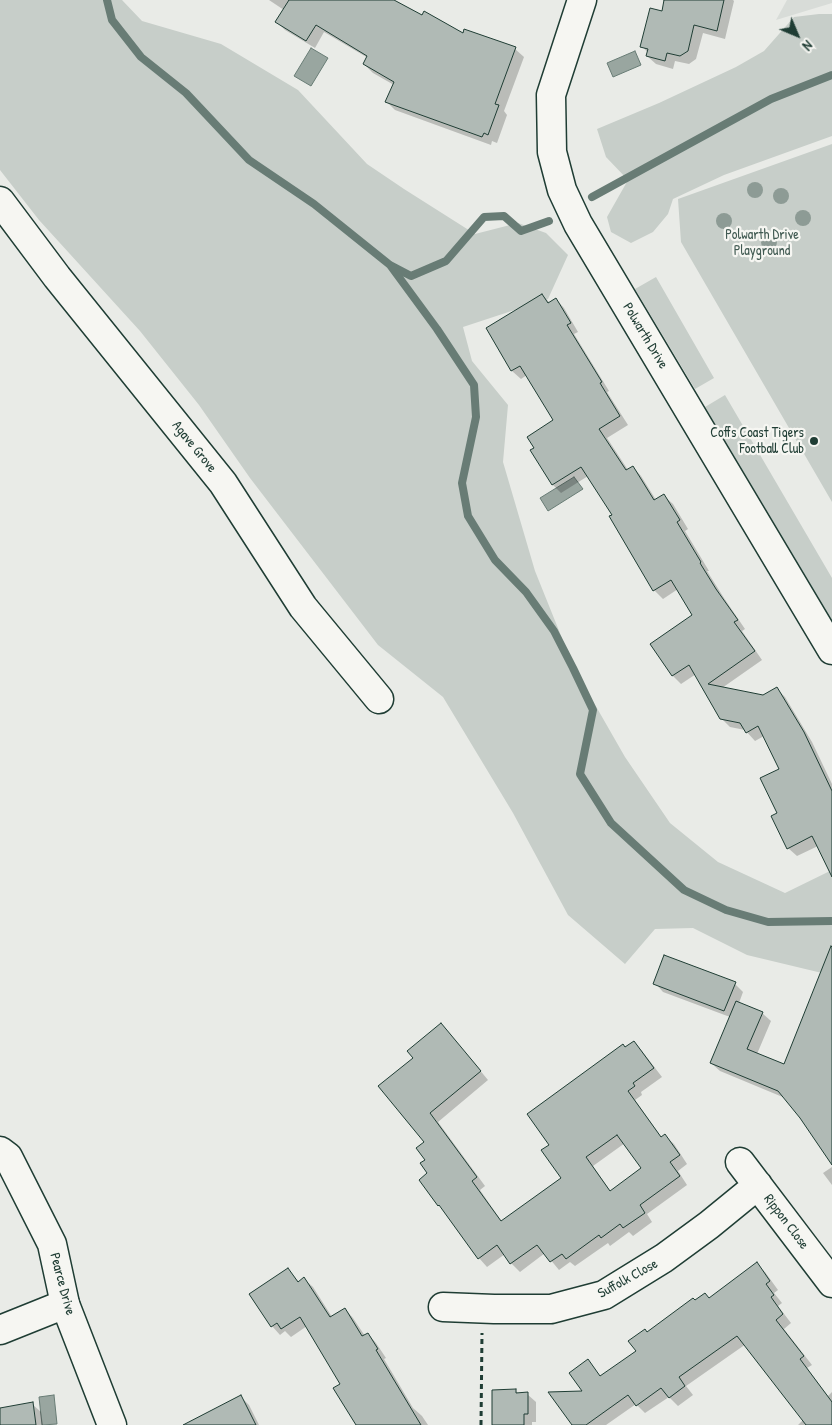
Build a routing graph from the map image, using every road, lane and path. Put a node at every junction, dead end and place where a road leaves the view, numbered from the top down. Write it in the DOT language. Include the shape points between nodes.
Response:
graph roads {
  1 [pos="577,1"];
  2 [pos="0,201"];
  3 [pos="832,650"];
  4 [pos="379,699"];
  5 [pos="0,1150"];
  6 [pos="740,1162"];
  7 [pos="758,1185"];
  8 [pos="832,1283"];
  9 [pos="65,1304"];
  10 [pos="443,1307"];
  11 [pos="482,1308"];
  12 [pos="0,1330"];
  13 [pos="112,1425"];
  14 [pos="482,1425"];
  1 -- 3 [label="street, Polwarth Drive" via="550,95 552,152 562,190 578,224"];
  2 -- 4 [label="street, Agave Grove" via="223,483 303,607"];
  5 -- 9 [label="street, Pearce Drive" via="8,1157 52,1244"];
  6 -- 7 [label="street, Rippon Close"];
  7 -- 8 [label="street, Rippon Close"];
  7 -- 11 [label="street, Suffolk Close" via="664,1258 604,1295 551,1308"];
  9 -- 12 [label="street"];
  9 -- 13 [label="street, Pearce Drive"];
  10 -- 11 [label="street, Suffolk Close"];
  11 -- 14 [label="path"];
}
